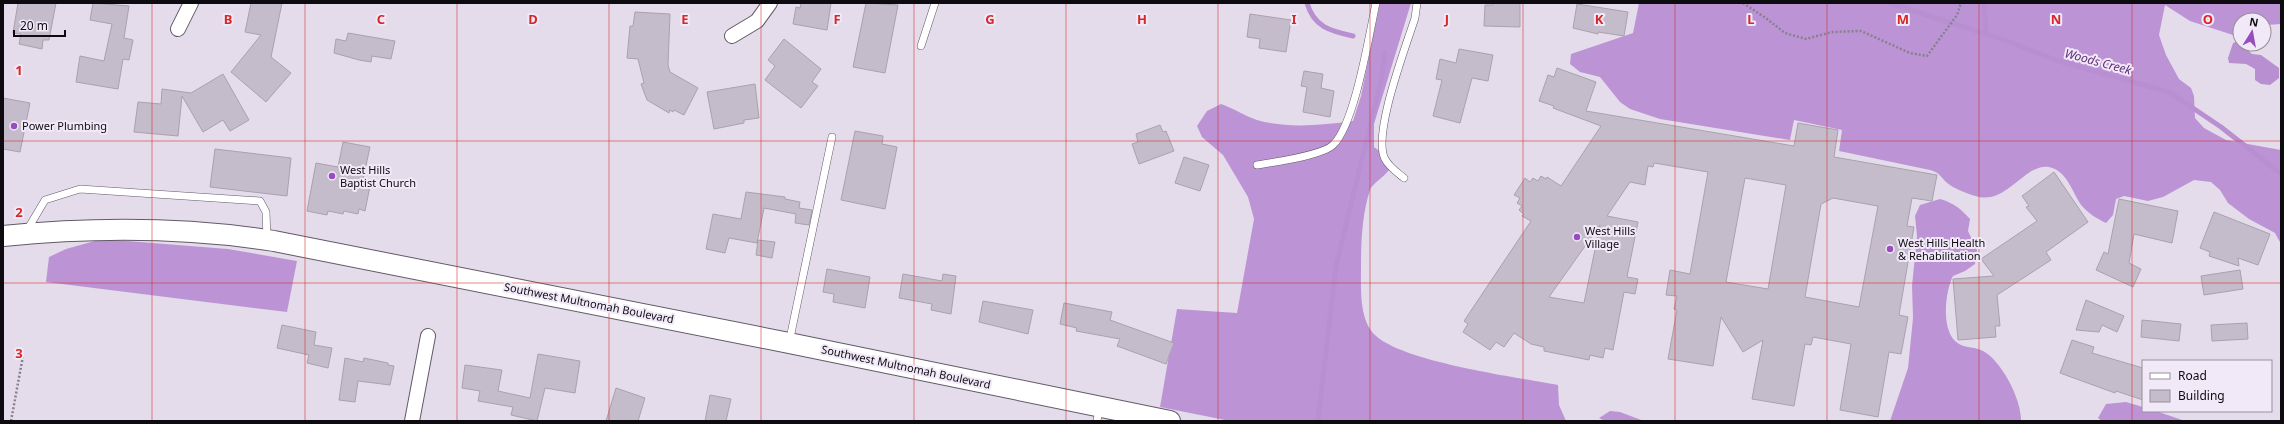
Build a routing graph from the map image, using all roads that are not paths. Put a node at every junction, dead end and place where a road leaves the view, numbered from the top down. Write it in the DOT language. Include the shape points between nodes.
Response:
graph roads {
  1 [pos="191,3"];
  2 [pos="770,3"];
  3 [pos="935,3"];
  4 [pos="1376,3"];
  5 [pos="1417,3"];
  6 [pos="178,29"];
  7 [pos="732,36"];
  8 [pos="921,46"];
  9 [pos="832,137"];
  10 [pos="1257,165"];
  11 [pos="1404,178"];
  12 [pos="24,234"];
  13 [pos="3,236"];
  14 [pos="267,240"];
  15 [pos="428,336"];
  16 [pos="789,343"];
  17 [pos="1098,414"];
  18 [pos="412,421"];
  19 [pos="1170,421"];
  1 -- 6 [label="street"];
  2 -- 7 [label="street" via="757,21"];
  3 -- 8 [label="lane"];
  4 -- 10 [label="lane" via="1351,114 1332,146 1304,156"];
  5 -- 11 [label="lane" via="1415,18 1387,106 1382,147 1384,158"];
  9 -- 16 [label="lane"];
  12 -- 13 [label="main road, Southwest Multnomah Boulevard"];
  12 -- 14 [label="main road, Southwest Multnomah Boulevard" via="165,229"];
  12 -- 14 [label="lane" via="45,200 80,190 260,201 266,212"];
  14 -- 16 [label="main road, Southwest Multnomah Boulevard"];
  15 -- 18 [label="street"];
  16 -- 17 [label="main road, Southwest Multnomah Boulevard"];
  17 -- 19 [label="main road, Southwest Multnomah Boulevard"];
}
